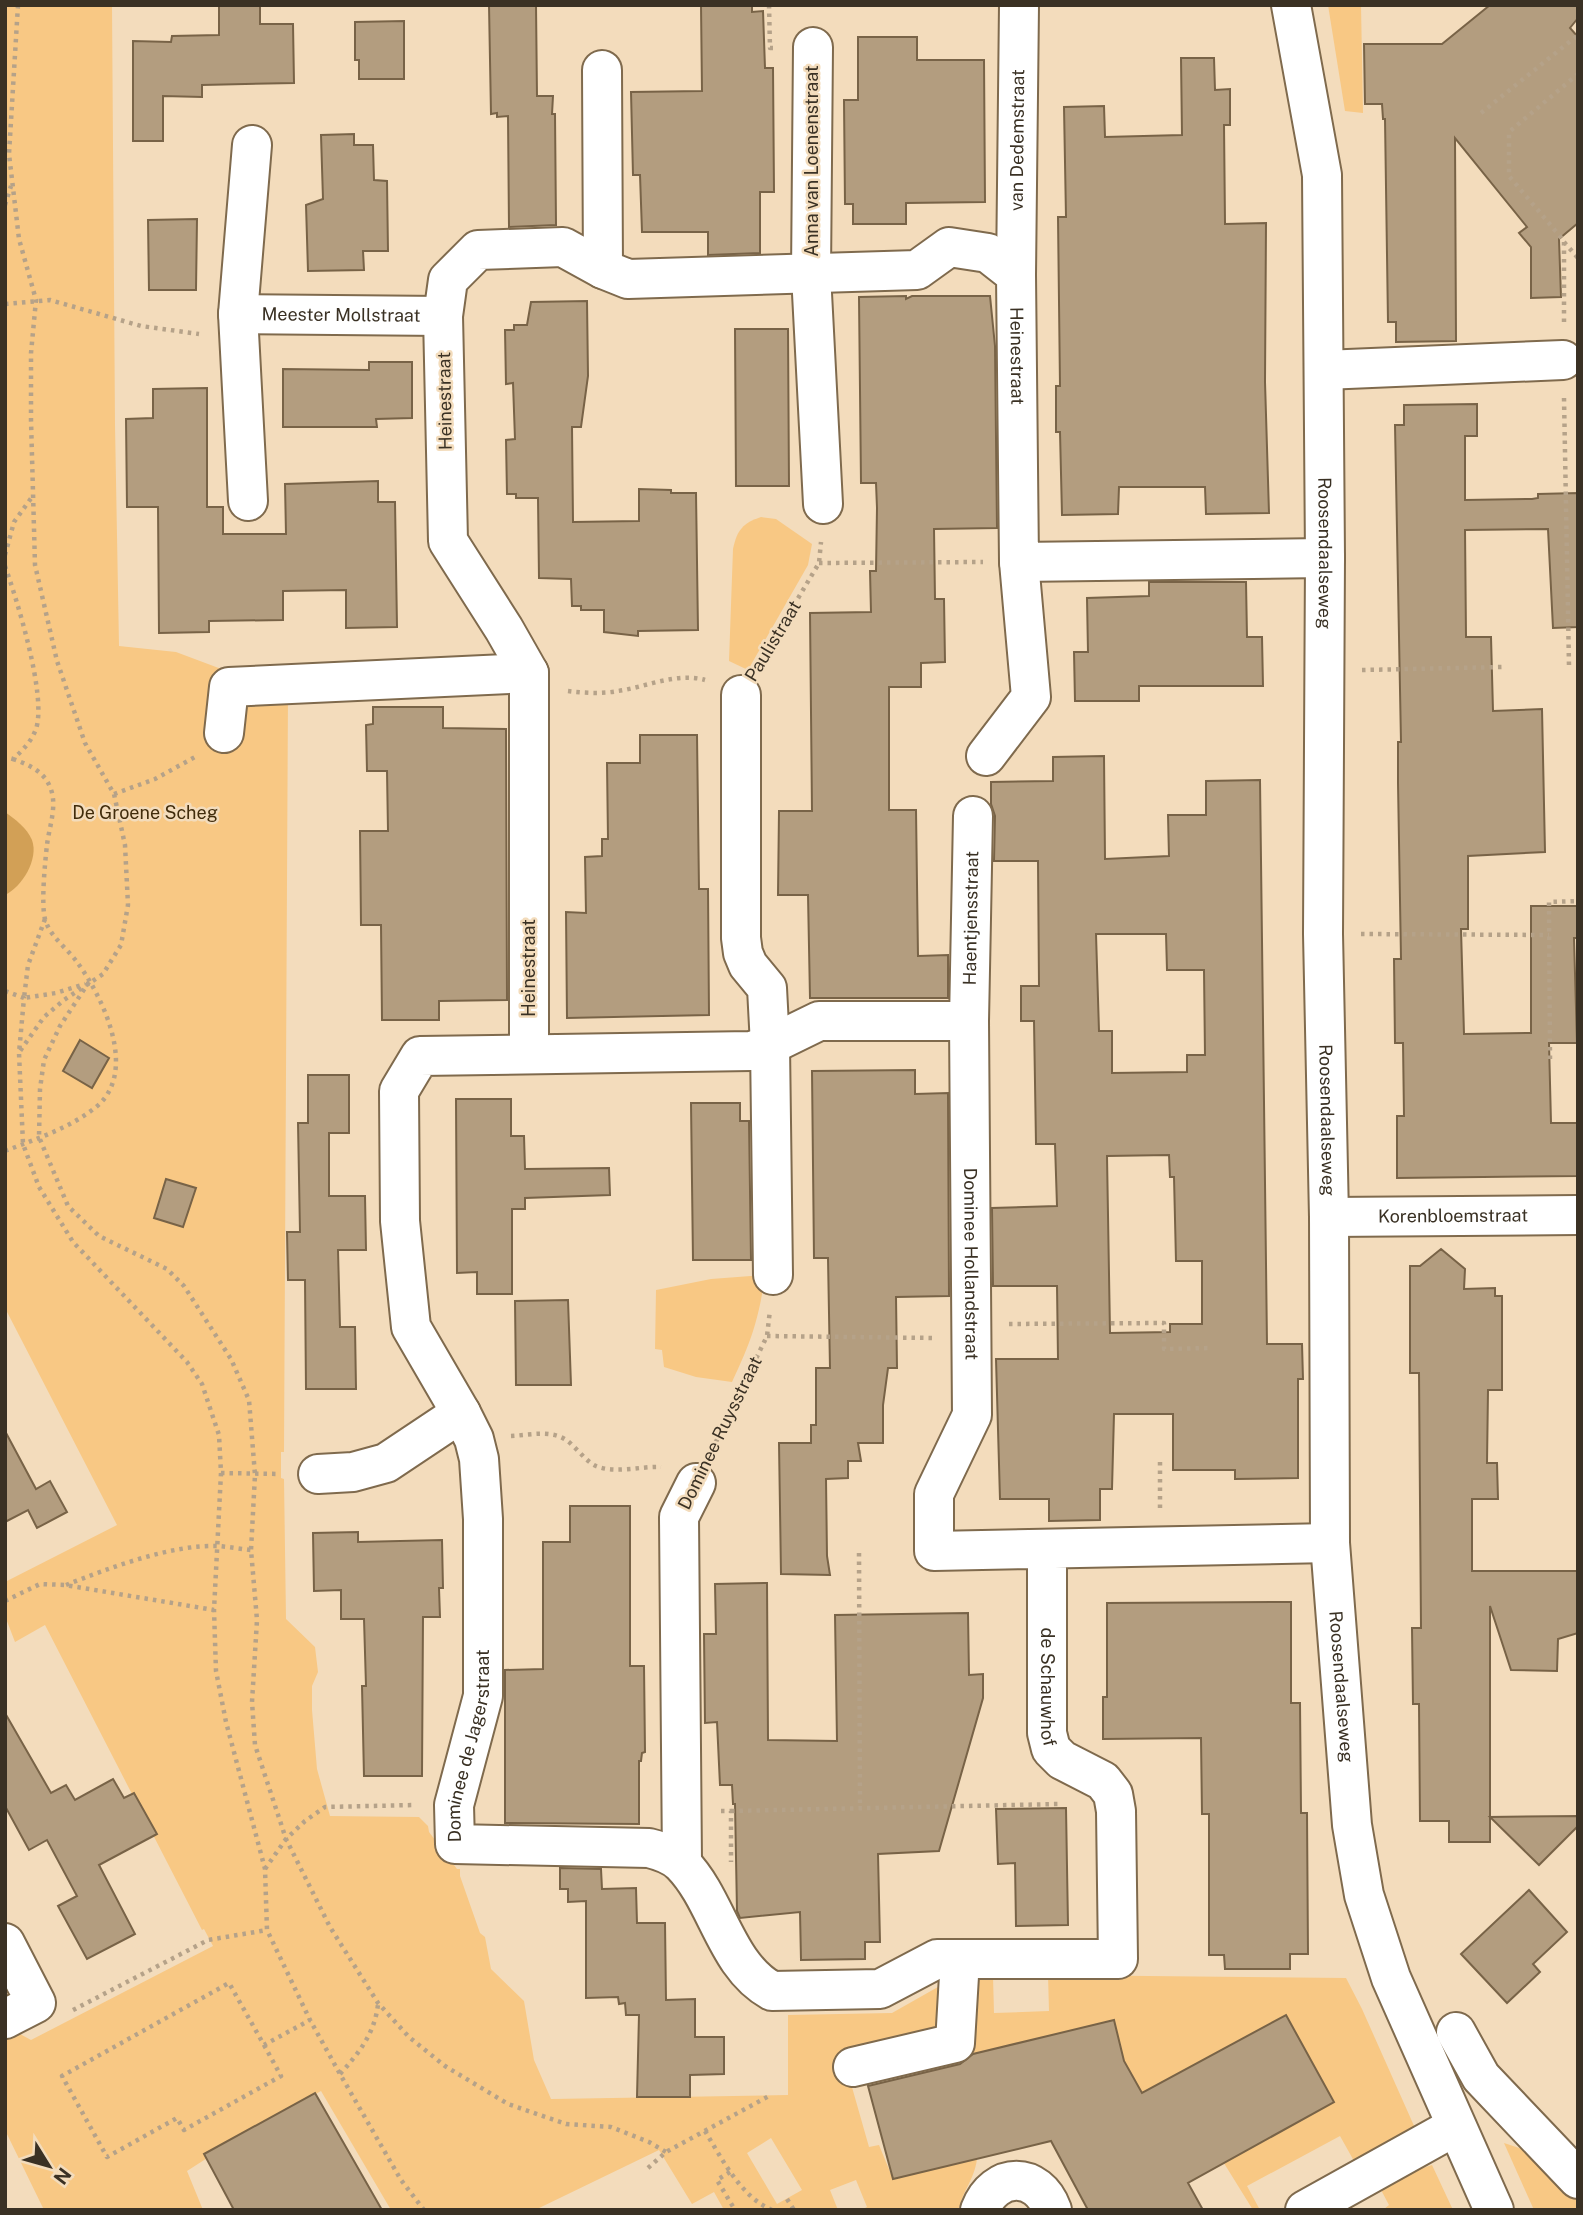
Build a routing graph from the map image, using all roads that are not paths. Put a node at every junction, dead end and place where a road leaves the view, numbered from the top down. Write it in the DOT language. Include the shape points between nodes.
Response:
graph roads {
  1 [pos="1019,5"];
  2 [pos="1291,5"];
  3 [pos="813,47"];
  4 [pos="602,70"];
  5 [pos="252,145"];
  6 [pos="603,269"];
  7 [pos="811,274"];
  8 [pos="1016,275"];
  9 [pos="238,314"];
  10 [pos="443,316"];
  11 [pos="1563,360"];
  12 [pos="1324,370"];
  13 [pos="248,501"];
  14 [pos="823,504"];
  15 [pos="1325,558"];
  16 [pos="1019,562"];
  17 [pos="529,680"];
  18 [pos="741,695"];
  19 [pos="224,733"];
  20 [pos="986,757"];
  21 [pos="973,816"];
  22 [pos="969,1021"];
  23 [pos="771,1045"];
  24 [pos="529,1054"];
  25 [pos="1578,1215"];
  26 [pos="1329,1217"];
  27 [pos="773,1275"];
  28 [pos="468,1426"];
  29 [pos="317,1474"];
  30 [pos="696,1483"];
  31 [pos="1330,1543"];
  32 [pos="1047,1549"];
  33 [pos="682,1863"];
  34 [pos="5,1943"];
  35 [pos="960,1959"];
  36 [pos="21,2011"];
  37 [pos="1456,2032"];
  38 [pos="853,2067"];
  39 [pos="1456,2126"];
  40 [pos="1578,2179"];
  41 [pos="980,2210"];
  42 [pos="1052,2210"];
  43 [pos="1305,2210"];
  44 [pos="1494,2210"];
  1 -- 8 [label="street, van Dedemstraat"];
  2 -- 12 [label="street, Roosendaalseweg" via="1322,175"];
  3 -- 7 [label="street, Anna van Loenenstraat"];
  4 -- 6 [label="street"];
  5 -- 9 [label="street, Meester Mollstraat"];
  6 -- 7 [label="street, Heinestraat" via="628,279"];
  6 -- 10 [label="street, Heinestraat" via="563,247 478,250 448,280"];
  7 -- 8 [label="street, Heinestraat" via="917,270 949,247 988,253"];
  7 -- 14 [label="street"];
  8 -- 16 [label="street, Heinestraat"];
  9 -- 10 [label="street, Meester Mollstraat"];
  9 -- 13 [label="street, Meester Mollstraat"];
  10 -- 17 [label="street, Heinestraat" via="447,541 504,629"];
  11 -- 12 [label="street"];
  12 -- 15 [label="street, Roosendaalseweg"];
  15 -- 16 [label="street"];
  15 -- 26 [label="street, Roosendaalseweg" via="1323,934"];
  16 -- 20 [label="street" via="1031,697"];
  17 -- 19 [label="street" via="229,687"];
  17 -- 24 [label="street, Heinestraat"];
  18 -- 23 [label="street, Paulistraat" via="741,938 748,965 767,988"];
  21 -- 22 [label="street, Haentjensstraat"];
  22 -- 23 [label="street" via="819,1021"];
  22 -- 32 [label="street, Dominee Hollandstraat" via="972,1415 934,1494 934,1551"];
  23 -- 24 [label="street" via="751,1051"];
  23 -- 27 [label="street"];
  24 -- 28 [label="street, Dominee de Jagerstraat" via="420,1056 399,1091 400,1221 411,1327"];
  25 -- 26 [label="street, Korenbloemstraat"];
  26 -- 31 [label="street, Roosendaalseweg"];
  28 -- 29 [label="street" via="386,1463 353,1472"];
  28 -- 33 [label="street, Dominee de Jagerstraat" via="480,1469 483,1519 483,1696 454,1805 455,1844 649,1848"];
  30 -- 33 [label="street, Dominee Ruysstraat" via="679,1517"];
  31 -- 32 [label="street, Dominee Hollandstraat"];
  31 -- 39 [label="street, Roosendaalseweg" via="1352,1825 1364,1895 1391,1978"];
  32 -- 35 [label="street, de Schauwhof" via="1047,1733 1051,1749 1062,1760 1103,1781 1113,1794 1118,1959"];
  33 -- 35 [label="street" via="745,1968 772,1991 880,1989 937,1959"];
  34 -- 36 [label="street"];
  35 -- 38 [label="street" via="955,2043"];
  37 -- 40 [label="street" via="1481,2077"];
  39 -- 43 [label="street"];
  39 -- 44 [label="street, Roosendaalseweg"];
  41 -- 42 [label="street" via="997,2186 1025,2181 1038,2187"];
}
